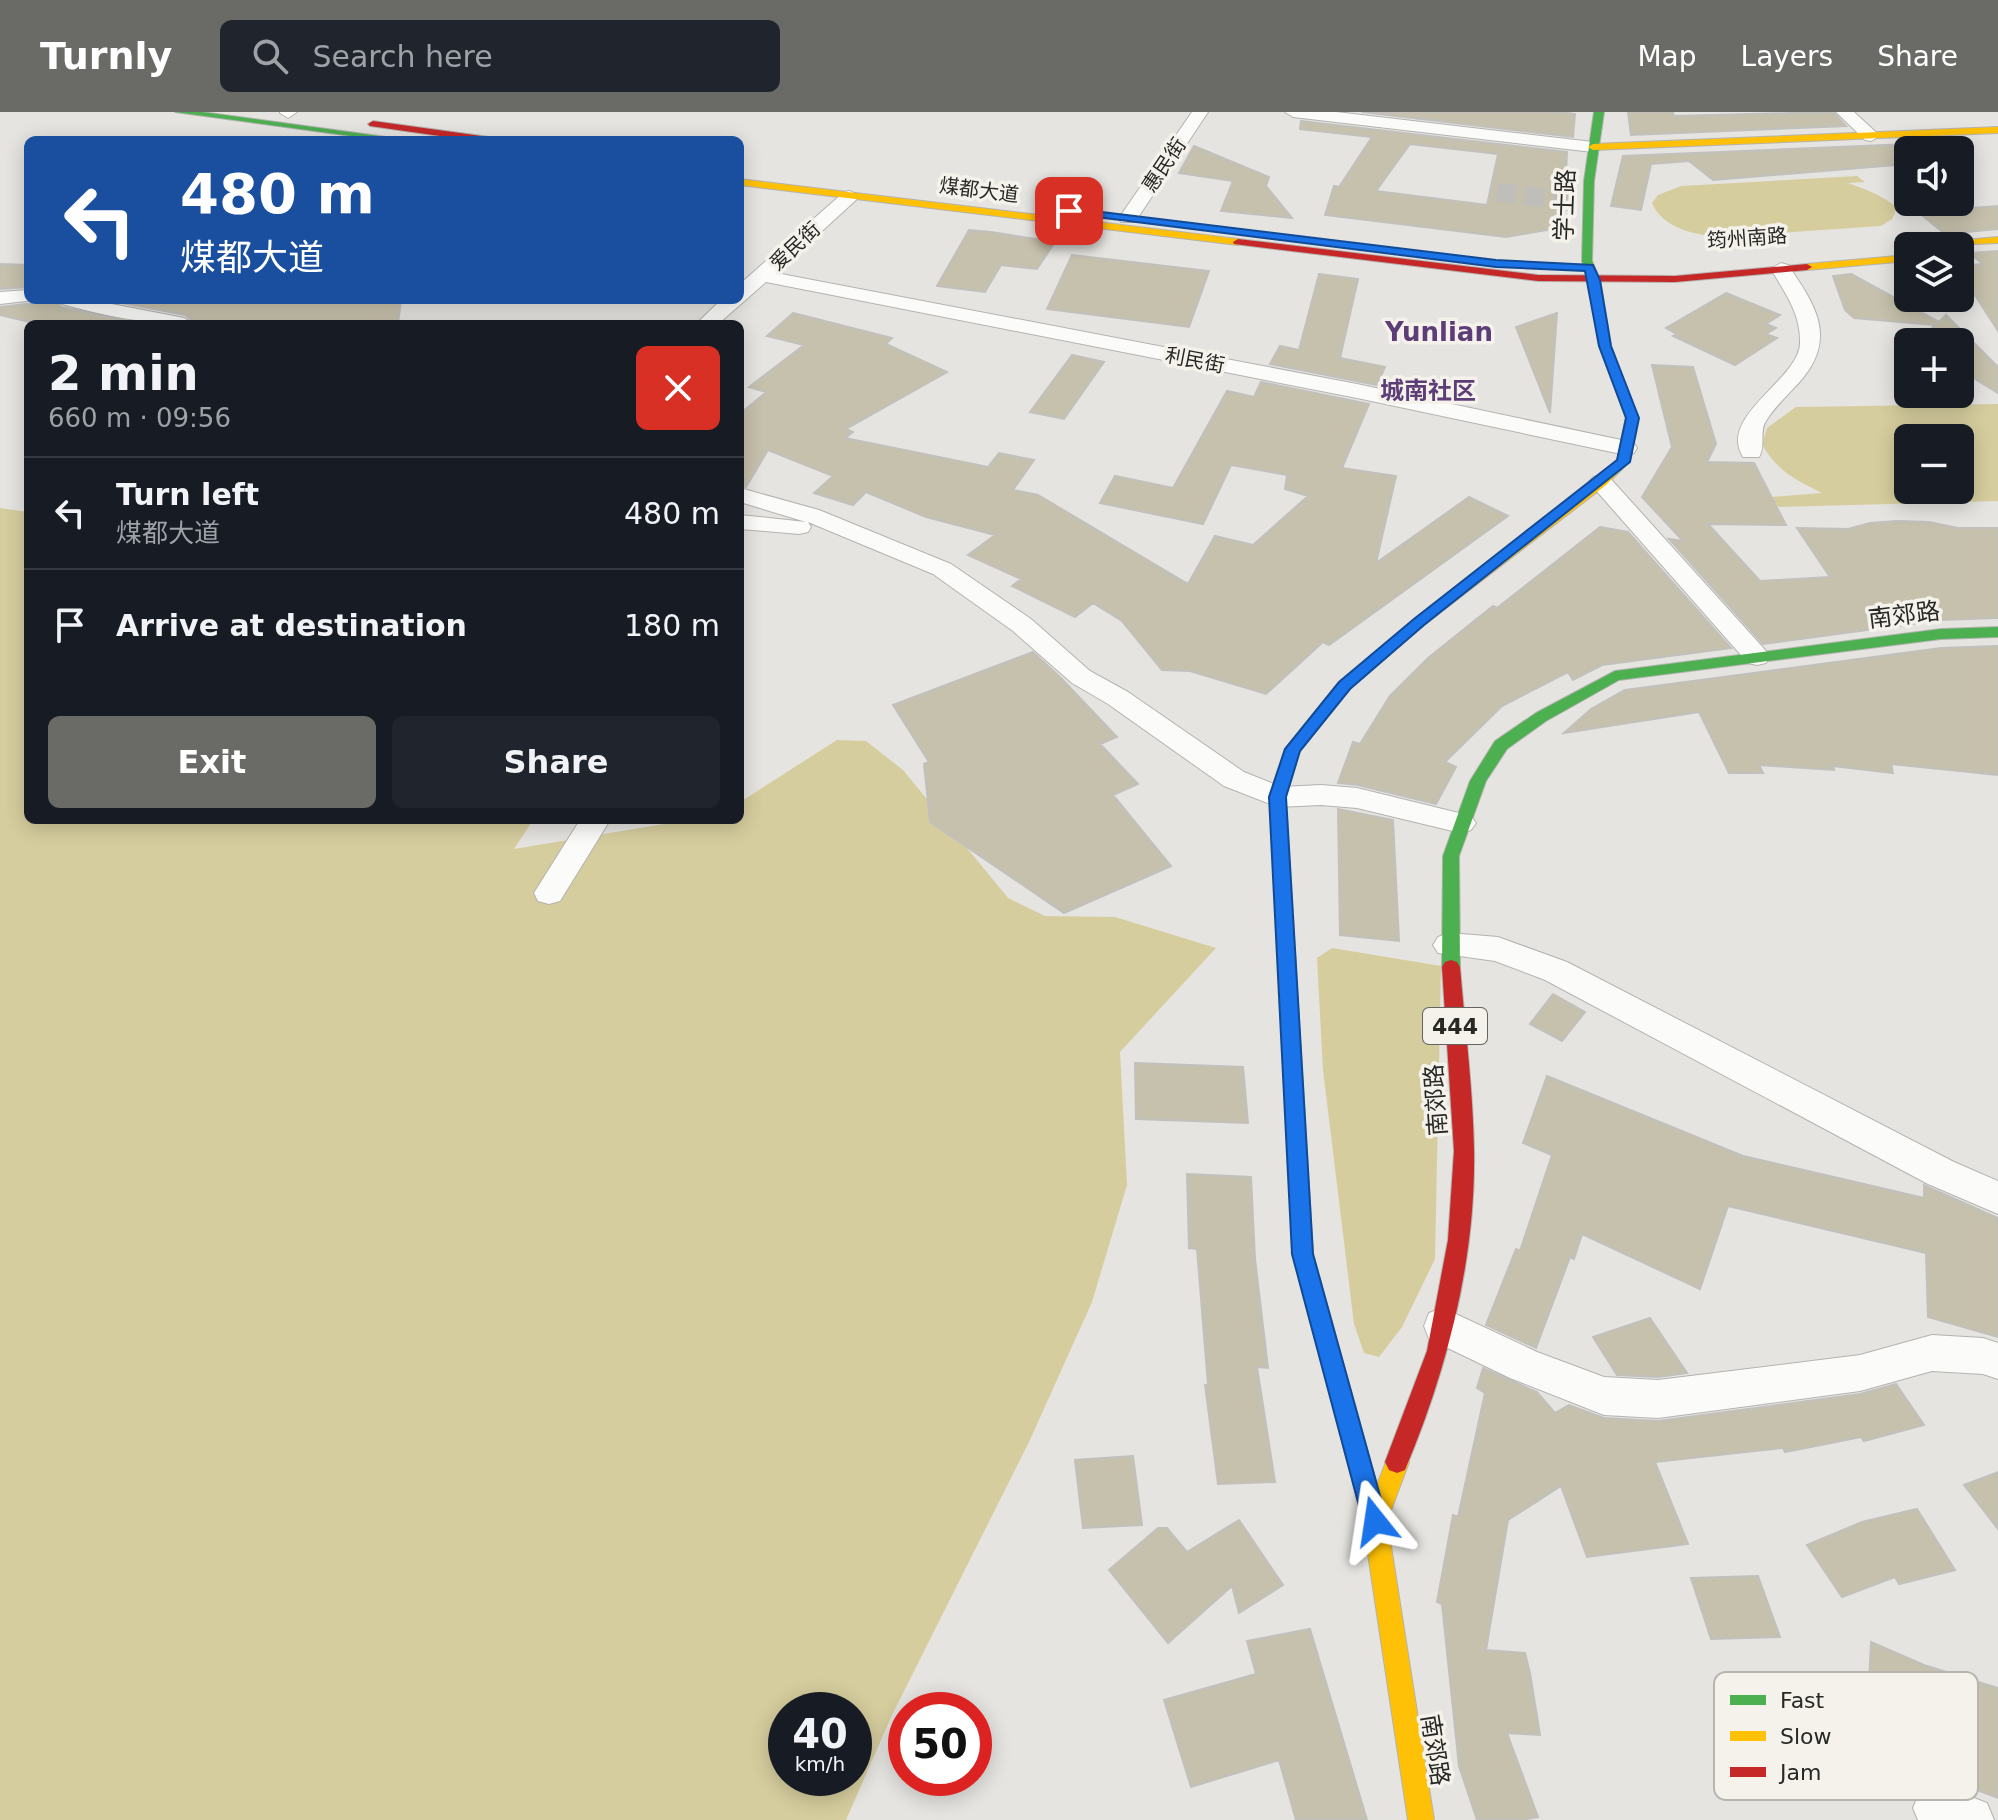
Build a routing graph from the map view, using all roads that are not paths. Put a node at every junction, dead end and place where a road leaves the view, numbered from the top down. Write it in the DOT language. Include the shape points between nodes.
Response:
graph roads {
  1 [pos="180,112"];
  2 [pos="280,112"];
  3 [pos="289,112"];
  4 [pos="1200,112"];
  5 [pos="1293,112"];
  6 [pos="1599,112"];
  7 [pos="1844,112"];
  8 [pos="480,117"];
  9 [pos="1998,130"];
  10 [pos="371,136"];
  11 [pos="434,136"];
  12 [pos="449,136"];
  13 [pos="1871,136"];
  14 [pos="1593,147"];
  15 [pos="744,173"];
  16 [pos="744,182"];
  17 [pos="855,191"];
  18 [pos="1569,201"];
  19 [pos="1589,204"];
  20 [pos="1128,218"];
  21 [pos="1998,240"];
  22 [pos="1974,242"];
  23 [pos="1894,249"];
  24 [pos="1998,250"];
  25 [pos="1974,252"];
  26 [pos="1894,259"];
  27 [pos="1781,269"];
  28 [pos="1592,274"];
  29 [pos="763,276"];
  30 [pos="744,292"];
  31 [pos="24,296"];
  32 [pos="0,298"];
  33 [pos="83,304"];
  34 [pos="728,304"];
  35 [pos="161,320"];
  36 [pos="710,320"];
  37 [pos="1626,448"];
  38 [pos="1751,452"];
  39 [pos="1601,482"];
  40 [pos="744,496"];
  41 [pos="744,522"];
  42 [pos="865,537"];
  43 [pos="1998,632"];
  44 [pos="1757,657"];
  45 [pos="1278,797"];
  46 [pos="1461,823"];
  47 [pos="592,824"];
  48 [pos="549,893"];
  49 [pos="1449,945"];
  50 [pos="1998,1198"];
  51 [pos="1443,1326"];
  52 [pos="1998,1361"];
  53 [pos="1375,1521"];
  54 [pos="1421,1820"];
  1 -- 10 [label="main road"];
  2 -- 3 [label="main road"];
  3 -- 11 [label="main road"];
  4 -- 20 [label="street, 惠民街"];
  5 -- 14 [label="street"];
  6 -- 14 [label="main road, 学士路"];
  7 -- 13 [label="street"];
  8 -- 12 [label="main road"];
  9 -- 13 [label="main road"];
  13 -- 14 [label="main road"];
  14 -- 19 [label="main road, 学士路"];
  15 -- 17 [label="main road, 煤都大道"];
  16 -- 17 [label="main road, 煤都大道"];
  17 -- 20 [label="main road, 煤都大道"];
  17 -- 28 [label="main road, 煤都大道" via="1517,276"];
  17 -- 29 [label="street, 爱民街"];
  18 -- 19 [label="street"];
  19 -- 28 [label="main road, 学士路"];
  20 -- 28 [label="main road, 煤都大道"];
  21 -- 22 [label="main road"];
  23 -- 28 [label="main road, 筠州南路"];
  24 -- 25 [label="main road"];
  26 -- 27 [label="main road, 筠州南路"];
  27 -- 28 [label="main road, 筠州南路" via="1675,279"];
  27 -- 38 [label="street" via="1807,314 1811,346 1798,370 1752,423"];
  28 -- 37 [label="main road, 学士路" via="1605,346 1632,418"];
  29 -- 30 [label="street, 爱民街"];
  29 -- 37 [label="street, 利民街"];
  31 -- 32 [label="street"];
  33 -- 35 [label="street"];
  34 -- 36 [label="street"];
  37 -- 39 [label="main road" via="1623,462"];
  39 -- 44 [label="street"];
  39 -- 45 [label="main road" via="1344,686 1293,749"];
  40 -- 42 [label="street"];
  41 -- 42 [label="street"];
  42 -- 45 [label="street" via="942,569 1022,625 1081,677 1227,775"];
  43 -- 44 [label="main road, 南郊路 / 444"];
  44 -- 46 [label="main road, 南郊路 / 444" via="1615,676 1541,717 1501,745 1478,781"];
  45 -- 46 [label="street" via="1357,798"];
  45 -- 53 [label="main road" via="1303,1254"];
  46 -- 49 [label="main road, 南郊路 / 444" via="1451,856"];
  47 -- 48 [label="street"];
  49 -- 50 [label="street" via="1498,949 1556,971"];
  49 -- 51 [label="main road, 南郊路 / 444" via="1464,1151 1458,1240"];
  51 -- 52 [label="street" via="1604,1396 1658,1399 1860,1373 1932,1353"];
  51 -- 53 [label="main road, 南郊路 / 444"];
  53 -- 54 [label="main road, 南郊路 / 444"];
}
